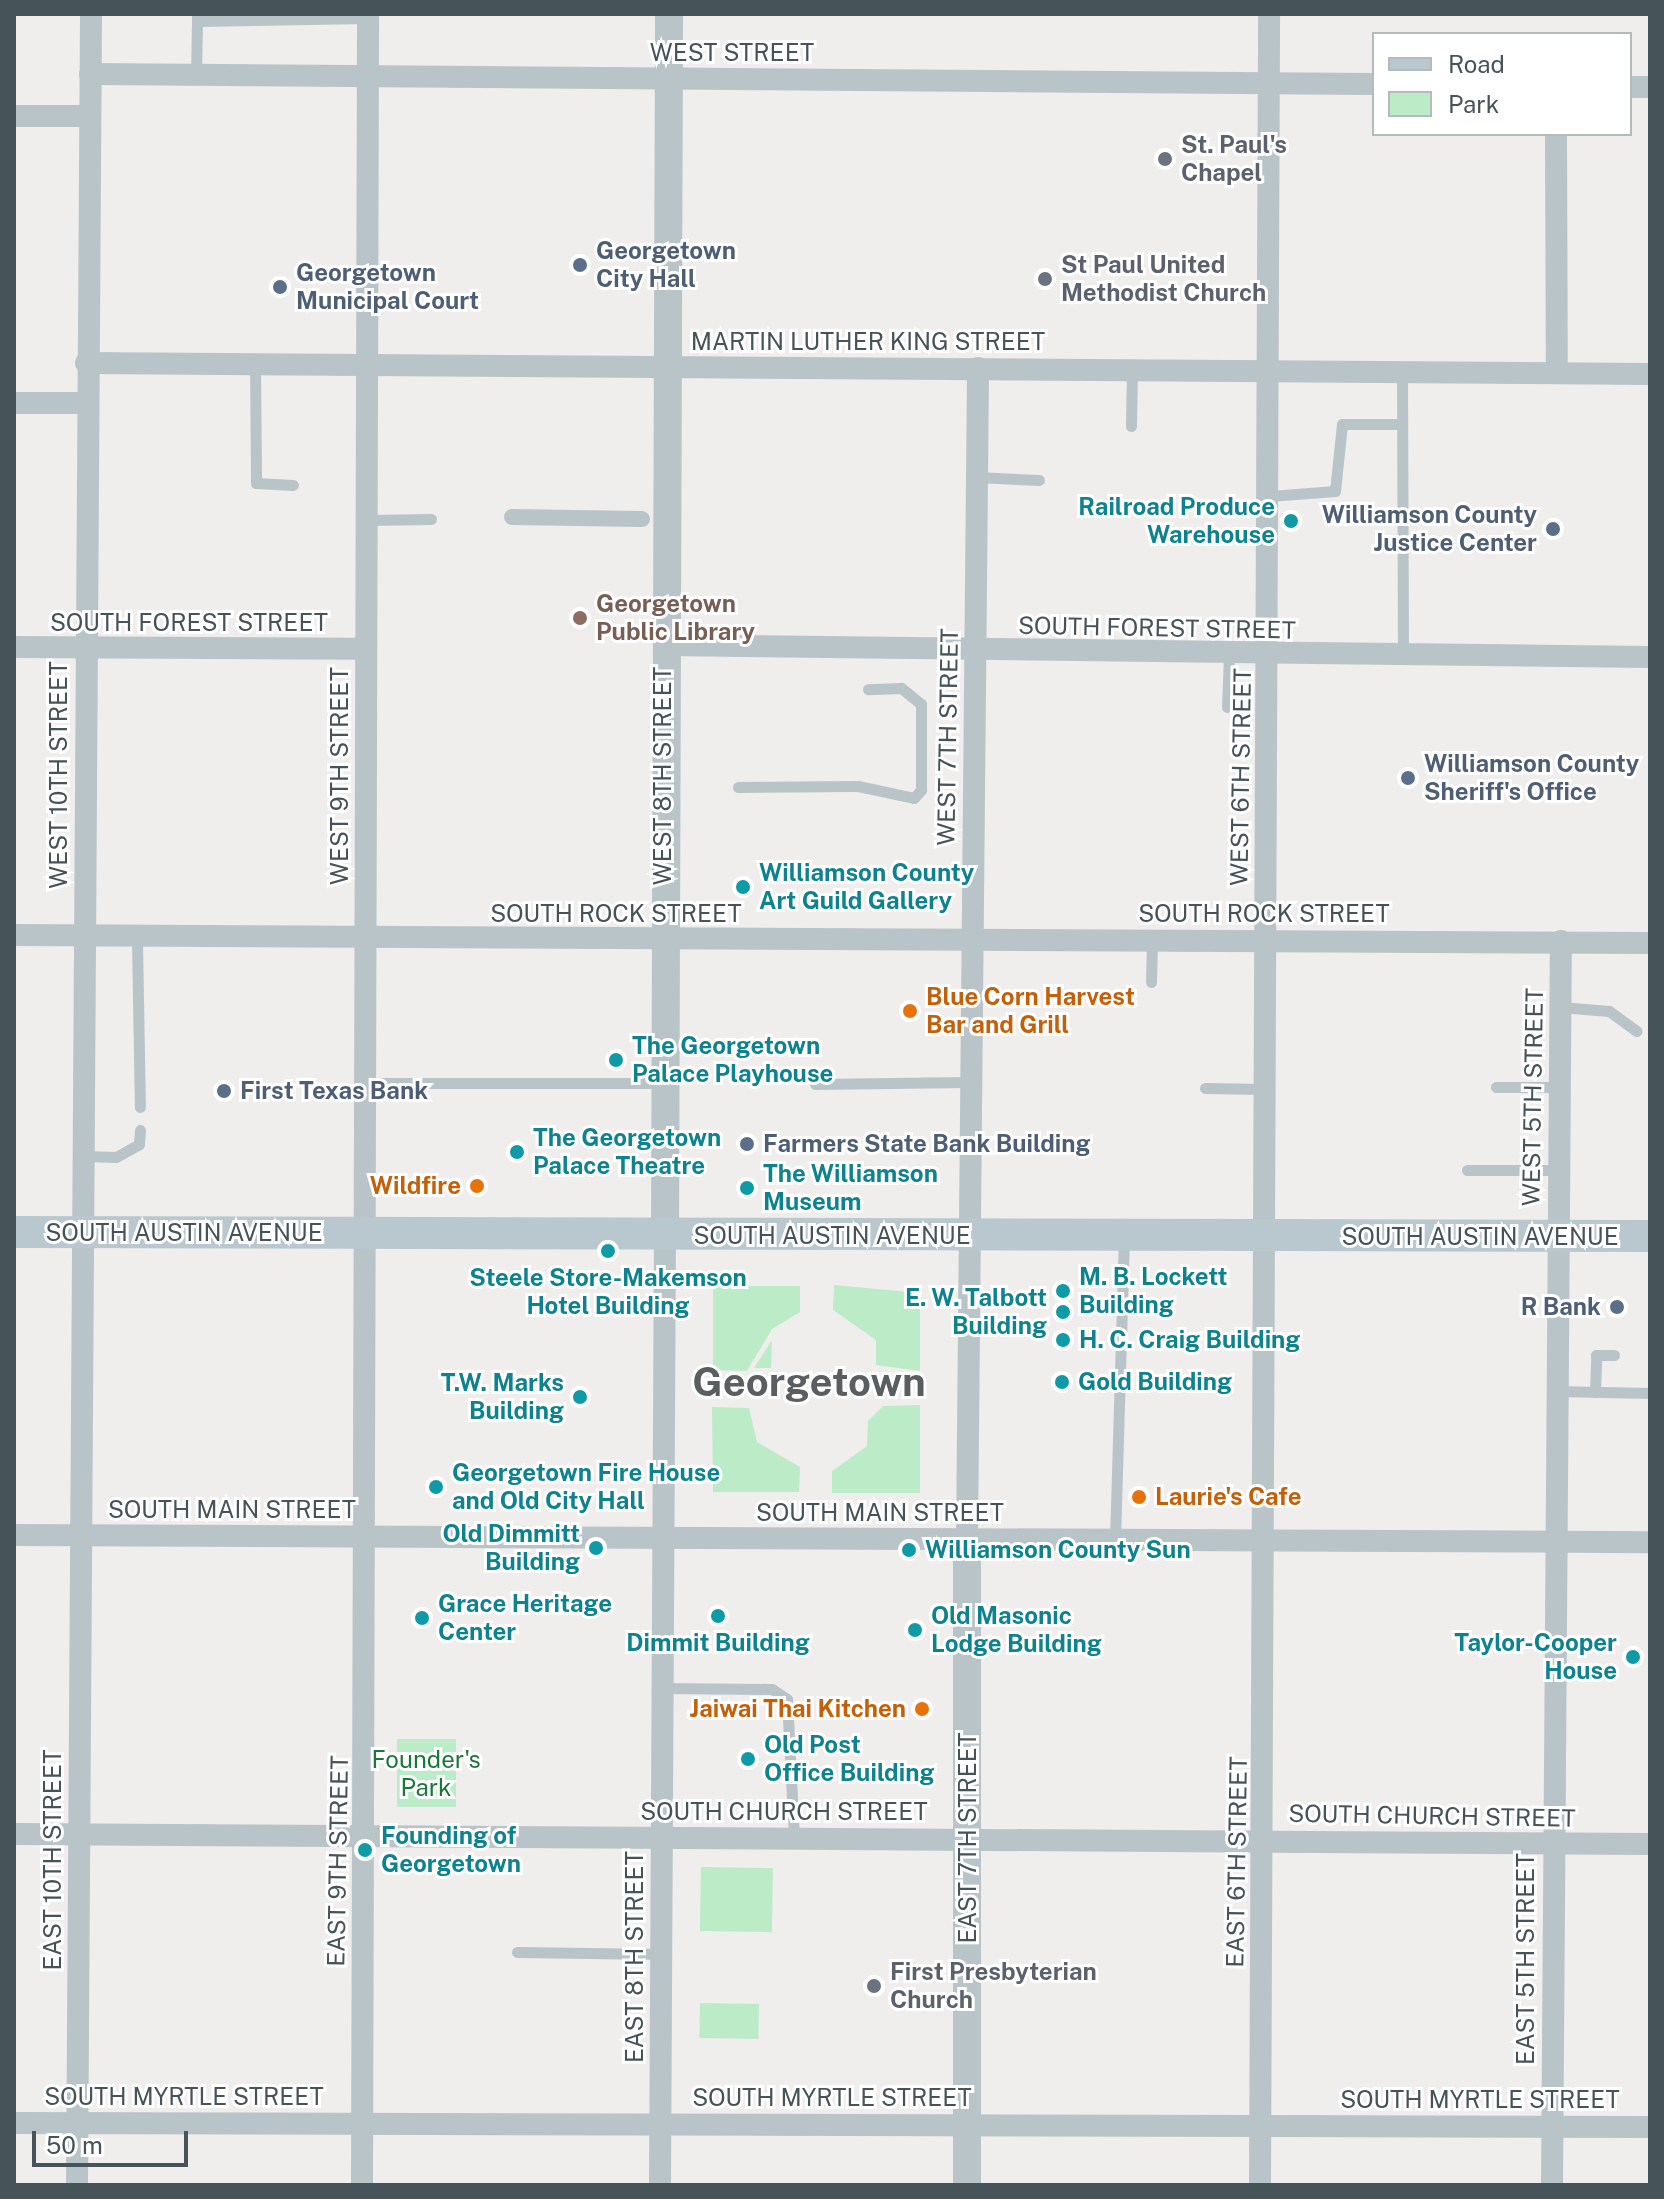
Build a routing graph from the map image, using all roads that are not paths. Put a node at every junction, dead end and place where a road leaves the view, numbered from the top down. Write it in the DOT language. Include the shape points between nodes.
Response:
graph roads {
  1 [pos="91,14"];
  2 [pos="669,14"];
  3 [pos="1269,14"];
  4 [pos="368,16"];
  5 [pos="197,17"];
  6 [pos="90,74"];
  7 [pos="196,75"];
  8 [pos="368,77"];
  9 [pos="669,79"];
  10 [pos="1268,83"];
  11 [pos="1372,84"];
  12 [pos="14,116"];
  13 [pos="89,116"];
  14 [pos="1556,136"];
  15 [pos="255,362"];
  16 [pos="366,362"];
  17 [pos="86,363"];
  18 [pos="667,366"];
  19 [pos="978,368"];
  20 [pos="1132,369"];
  21 [pos="1270,371"];
  22 [pos="1402,372"];
  23 [pos="1557,373"];
  24 [pos="1650,374"];
  25 [pos="14,403"];
  26 [pos="85,403"];
  27 [pos="1402,424"];
  28 [pos="1131,426"];
  29 [pos="977,477"];
  30 [pos="1039,480"];
  31 [pos="293,485"];
  32 [pos="1269,496"];
  33 [pos="512,517"];
  34 [pos="431,519"];
  35 [pos="642,519"];
  36 [pos="365,520"];
  37 [pos="664,645"];
  38 [pos="14,647"];
  39 [pos="85,648"];
  40 [pos="365,649"];
  41 [pos="977,651"];
  42 [pos="1229,655"];
  43 [pos="1268,656"];
  44 [pos="1403,656"];
  45 [pos="1650,657"];
  46 [pos="868,689"];
  47 [pos="1227,707"];
  48 [pos="738,787"];
  49 [pos="14,935"];
  50 [pos="85,937"];
  51 [pos="366,939"];
  52 [pos="1152,940"];
  53 [pos="1265,940"];
  54 [pos="137,941"];
  55 [pos="663,941"];
  56 [pos="968,941"];
  57 [pos="1561,941"];
  58 [pos="1650,943"];
  59 [pos="1151,982"];
  60 [pos="1560,1007"];
  61 [pos="1637,1031"];
  62 [pos="967,1082"];
  63 [pos="367,1083"];
  64 [pos="663,1083"];
  65 [pos="815,1084"];
  66 [pos="1496,1087"];
  67 [pos="1559,1087"];
  68 [pos="1205,1088"];
  69 [pos="1263,1089"];
  70 [pos="140,1107"];
  71 [pos="140,1130"];
  72 [pos="85,1156"];
  73 [pos="1467,1170"];
  74 [pos="1557,1170"];
  75 [pos="14,1232"];
  76 [pos="81,1232"];
  77 [pos="367,1234"];
  78 [pos="665,1236"];
  79 [pos="966,1236"];
  80 [pos="1557,1236"];
  81 [pos="1650,1236"];
  82 [pos="1124,1237"];
  83 [pos="1268,1238"];
  84 [pos="1614,1355"];
  85 [pos="1554,1391"];
  86 [pos="1595,1392"];
  87 [pos="1650,1393"];
  88 [pos="14,1535"];
  89 [pos="77,1536"];
  90 [pos="369,1537"];
  91 [pos="663,1538"];
  92 [pos="967,1539"];
  93 [pos="1115,1540"];
  94 [pos="1267,1540"];
  95 [pos="1552,1542"];
  96 [pos="1650,1542"];
  97 [pos="662,1688"];
  98 [pos="14,1834"];
  99 [pos="363,1835"];
  100 [pos="80,1836"];
  101 [pos="661,1838"];
  102 [pos="794,1838"];
  103 [pos="969,1839"];
  104 [pos="1263,1840"];
  105 [pos="1553,1844"];
  106 [pos="1650,1844"];
  107 [pos="517,1952"];
  108 [pos="661,1954"];
  109 [pos="14,2123"];
  110 [pos="77,2123"];
  111 [pos="967,2123"];
  112 [pos="363,2124"];
  113 [pos="660,2125"];
  114 [pos="1260,2125"];
  115 [pos="1552,2127"];
  116 [pos="1650,2127"];
  117 [pos="77,2185"];
  118 [pos="362,2185"];
  119 [pos="660,2185"];
  120 [pos="967,2185"];
  121 [pos="1260,2185"];
  122 [pos="1552,2185"];
  1 -- 6 [label="street, WEST 10TH STREET"];
  2 -- 9 [label="street, WEST 8TH STREET"];
  3 -- 10 [label="street, WEST 6TH STREET"];
  4 -- 5 [label="lane"];
  4 -- 8 [label="street, WEST 9TH STREET"];
  5 -- 7 [label="lane"];
  6 -- 7 [label="street, WEST STREET"];
  6 -- 13 [label="street, WEST 10TH STREET"];
  7 -- 8 [label="street, WEST STREET"];
  8 -- 9 [label="street, WEST STREET"];
  8 -- 16 [label="street, WEST 9TH STREET"];
  9 -- 10 [label="street, WEST STREET"];
  9 -- 18 [label="street, WEST 8TH STREET"];
  10 -- 11 [label="street, WEST STREET"];
  10 -- 21 [label="street, WEST 6TH STREET"];
  12 -- 13 [label="street"];
  13 -- 17 [label="street, WEST 10TH STREET"];
  14 -- 23 [label="street"];
  15 -- 16 [label="street, MARTIN LUTHER KING STREET"];
  15 -- 17 [label="street, MARTIN LUTHER KING STREET"];
  15 -- 31 [label="lane" via="256,483"];
  16 -- 18 [label="street, MARTIN LUTHER KING STREET"];
  16 -- 36 [label="street, WEST 9TH STREET"];
  17 -- 26 [label="street, WEST 10TH STREET"];
  18 -- 19 [label="street, MARTIN LUTHER KING STREET"];
  18 -- 37 [label="street, WEST 8TH STREET"];
  19 -- 20 [label="street, MARTIN LUTHER KING STREET"];
  19 -- 29 [label="street, WEST 7TH STREET"];
  20 -- 21 [label="street, MARTIN LUTHER KING STREET"];
  20 -- 28 [label="lane"];
  21 -- 22 [label="street, MARTIN LUTHER KING STREET"];
  21 -- 32 [label="street, WEST 6TH STREET"];
  22 -- 23 [label="street, MARTIN LUTHER KING STREET"];
  22 -- 27 [label="lane"];
  23 -- 24 [label="street, MARTIN LUTHER KING STREET"];
  25 -- 26 [label="street"];
  26 -- 39 [label="street, WEST 10TH STREET"];
  27 -- 32 [label="lane" via="1342,424 1335,491"];
  27 -- 44 [label="lane"];
  29 -- 30 [label="lane"];
  29 -- 41 [label="street, WEST 7TH STREET"];
  32 -- 43 [label="street, WEST 6TH STREET"];
  33 -- 35 [label="street"];
  34 -- 36 [label="lane"];
  36 -- 40 [label="street, WEST 9TH STREET"];
  37 -- 41 [label="street, SOUTH FOREST STREET"];
  37 -- 55 [label="street, WEST 8TH STREET"];
  38 -- 39 [label="street, SOUTH FOREST STREET"];
  39 -- 40 [label="street, SOUTH FOREST STREET"];
  39 -- 50 [label="street, WEST 10TH STREET"];
  40 -- 51 [label="street, WEST 9TH STREET"];
  41 -- 42 [label="street, SOUTH FOREST STREET"];
  41 -- 56 [label="street, WEST 7TH STREET"];
  42 -- 43 [label="street, SOUTH FOREST STREET"];
  42 -- 47 [label="lane"];
  43 -- 44 [label="street, SOUTH FOREST STREET"];
  43 -- 53 [label="street, WEST 6TH STREET"];
  44 -- 45 [label="street, SOUTH FOREST STREET"];
  46 -- 48 [label="lane" via="901,688 921,704 921,790 914,798 858,786"];
  49 -- 50 [label="street, SOUTH ROCK STREET"];
  50 -- 54 [label="street, SOUTH ROCK STREET"];
  50 -- 72 [label="street, WEST 10TH STREET"];
  51 -- 54 [label="street, SOUTH ROCK STREET"];
  51 -- 55 [label="street, SOUTH ROCK STREET"];
  51 -- 63 [label="street, WEST 9TH STREET"];
  52 -- 53 [label="street, SOUTH ROCK STREET"];
  52 -- 56 [label="street, SOUTH ROCK STREET"];
  52 -- 59 [label="lane"];
  53 -- 57 [label="street, SOUTH ROCK STREET"];
  53 -- 69 [label="street, WEST 6TH STREET"];
  54 -- 70 [label="lane"];
  55 -- 56 [label="street, SOUTH ROCK STREET"];
  55 -- 64 [label="street, WEST 8TH STREET"];
  56 -- 62 [label="street, WEST 7TH STREET"];
  57 -- 58 [label="street, SOUTH ROCK STREET"];
  57 -- 60 [label="street, WEST 5TH STREET"];
  60 -- 61 [label="lane" via="1609,1011"];
  60 -- 67 [label="street, WEST 5TH STREET"];
  62 -- 65 [label="lane"];
  62 -- 79 [label="street, WEST 7TH STREET"];
  63 -- 64 [label="lane"];
  63 -- 77 [label="street, WEST 9TH STREET"];
  64 -- 78 [label="street, WEST 8TH STREET"];
  66 -- 67 [label="lane"];
  67 -- 74 [label="street, WEST 5TH STREET"];
  68 -- 69 [label="lane"];
  69 -- 83 [label="street, WEST 6TH STREET"];
  71 -- 72 [label="lane" via="139,1144 116,1157"];
  72 -- 76 [label="street, WEST 10TH STREET"];
  73 -- 74 [label="lane"];
  74 -- 80 [label="street, WEST 5TH STREET"];
  75 -- 76 [label="main road, SOUTH AUSTIN AVENUE"];
  76 -- 77 [label="main road, SOUTH AUSTIN AVENUE"];
  76 -- 89 [label="street, WEST 10TH STREET"];
  77 -- 78 [label="main road, SOUTH AUSTIN AVENUE"];
  77 -- 90 [label="street, WEST 9TH STREET"];
  78 -- 79 [label="main road, SOUTH AUSTIN AVENUE"];
  78 -- 91 [label="street, WEST 8TH STREET"];
  79 -- 82 [label="main road, SOUTH AUSTIN AVENUE"];
  79 -- 92 [label="street, WEST 7TH STREET"];
  80 -- 81 [label="main road, SOUTH AUSTIN AVENUE"];
  80 -- 83 [label="main road, SOUTH AUSTIN AVENUE"];
  80 -- 85 [label="street, WEST 5TH STREET"];
  82 -- 83 [label="main road, SOUTH AUSTIN AVENUE"];
  82 -- 93 [label="lane"];
  83 -- 94 [label="street, WEST 6TH STREET"];
  84 -- 86 [label="lane" via="1596,1355"];
  85 -- 86 [label="lane"];
  85 -- 95 [label="street, WEST 5TH STREET"];
  86 -- 87 [label="lane"];
  88 -- 89 [label="street, SOUTH MAIN STREET"];
  89 -- 90 [label="street, SOUTH MAIN STREET"];
  89 -- 100 [label="street, EAST 10TH STREET"];
  90 -- 91 [label="street, SOUTH MAIN STREET"];
  90 -- 99 [label="street, EAST 9TH STREET"];
  91 -- 92 [label="street, SOUTH MAIN STREET"];
  91 -- 97 [label="street, EAST 8TH STREET"];
  92 -- 93 [label="street, SOUTH MAIN STREET"];
  92 -- 103 [label="street, EAST 7TH STREET"];
  93 -- 94 [label="street, SOUTH MAIN STREET"];
  94 -- 95 [label="street, SOUTH MAIN STREET"];
  94 -- 104 [label="street, EAST 6TH STREET"];
  95 -- 96 [label="street, SOUTH MAIN STREET"];
  95 -- 105 [label="street, EAST 5TH STREET"];
  97 -- 101 [label="street, EAST 8TH STREET"];
  97 -- 102 [label="lane" via="772,1689 787,1699"];
  98 -- 100 [label="street, SOUTH CHURCH STREET"];
  99 -- 100 [label="street, SOUTH CHURCH STREET"];
  99 -- 101 [label="street, SOUTH CHURCH STREET"];
  99 -- 112 [label="street, EAST 9TH STREET"];
  100 -- 110 [label="street, EAST 10TH STREET"];
  101 -- 102 [label="street, SOUTH CHURCH STREET"];
  101 -- 108 [label="street, EAST 8TH STREET"];
  102 -- 103 [label="street, SOUTH CHURCH STREET"];
  103 -- 104 [label="street, SOUTH CHURCH STREET"];
  103 -- 111 [label="street, EAST 7TH STREET"];
  104 -- 105 [label="street, SOUTH CHURCH STREET"];
  104 -- 114 [label="street, EAST 6TH STREET"];
  105 -- 106 [label="street, SOUTH CHURCH STREET"];
  105 -- 115 [label="street, EAST 5TH STREET"];
  107 -- 108 [label="lane"];
  108 -- 113 [label="street, EAST 8TH STREET"];
  109 -- 110 [label="street, SOUTH MYRTLE STREET"];
  110 -- 112 [label="street, SOUTH MYRTLE STREET"];
  110 -- 117 [label="street, EAST 10TH STREET"];
  111 -- 113 [label="street, SOUTH MYRTLE STREET"];
  111 -- 114 [label="street, SOUTH MYRTLE STREET"];
  111 -- 120 [label="street, EAST 7TH STREET"];
  112 -- 113 [label="street, SOUTH MYRTLE STREET"];
  112 -- 118 [label="street, EAST 9TH STREET"];
  113 -- 119 [label="street, EAST 8TH STREET"];
  114 -- 115 [label="street, SOUTH MYRTLE STREET"];
  114 -- 121 [label="street, EAST 6TH STREET"];
  115 -- 116 [label="street, SOUTH MYRTLE STREET"];
  115 -- 122 [label="street, EAST 5TH STREET"];
}
